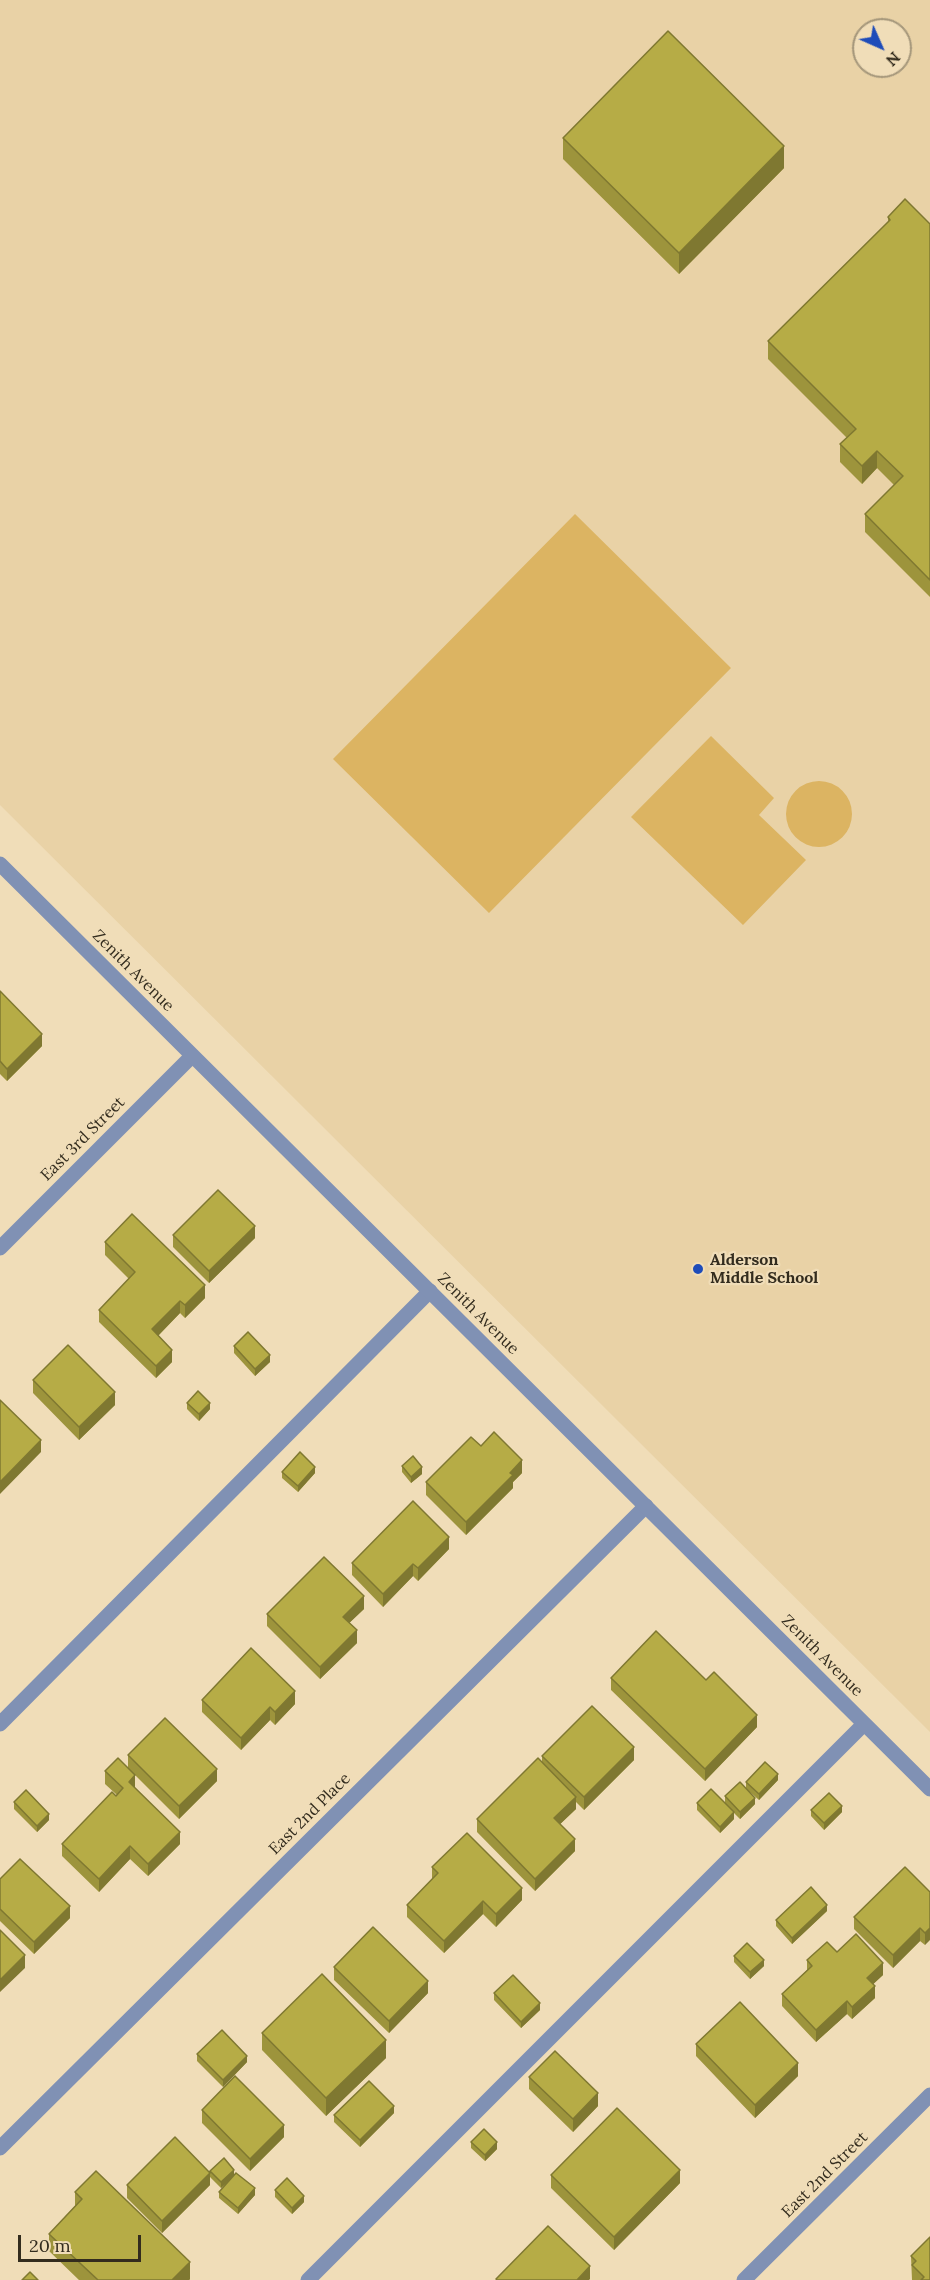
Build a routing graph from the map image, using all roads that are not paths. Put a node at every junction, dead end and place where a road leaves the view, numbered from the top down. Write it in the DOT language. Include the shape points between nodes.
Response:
graph roads {
  1 [pos="0,864"];
  2 [pos="192,1056"];
  3 [pos="0,1248"];
  4 [pos="430,1292"];
  5 [pos="646,1506"];
  6 [pos="0,1724"];
  7 [pos="864,1724"];
  8 [pos="930,1789"];
  9 [pos="930,2095"];
  10 [pos="0,2148"];
  11 [pos="308,2280"];
  12 [pos="744,2280"];
  1 -- 2 [label="street, Zenith Avenue"];
  2 -- 3 [label="street, East 3rd Street"];
  2 -- 4 [label="street, Zenith Avenue"];
  4 -- 5 [label="street, Zenith Avenue"];
  4 -- 6 [label="street"];
  5 -- 7 [label="street, Zenith Avenue"];
  5 -- 10 [label="street, East 2nd Place"];
  7 -- 8 [label="street, Zenith Avenue"];
  7 -- 11 [label="street"];
  9 -- 12 [label="street, East 2nd Street"];
}
